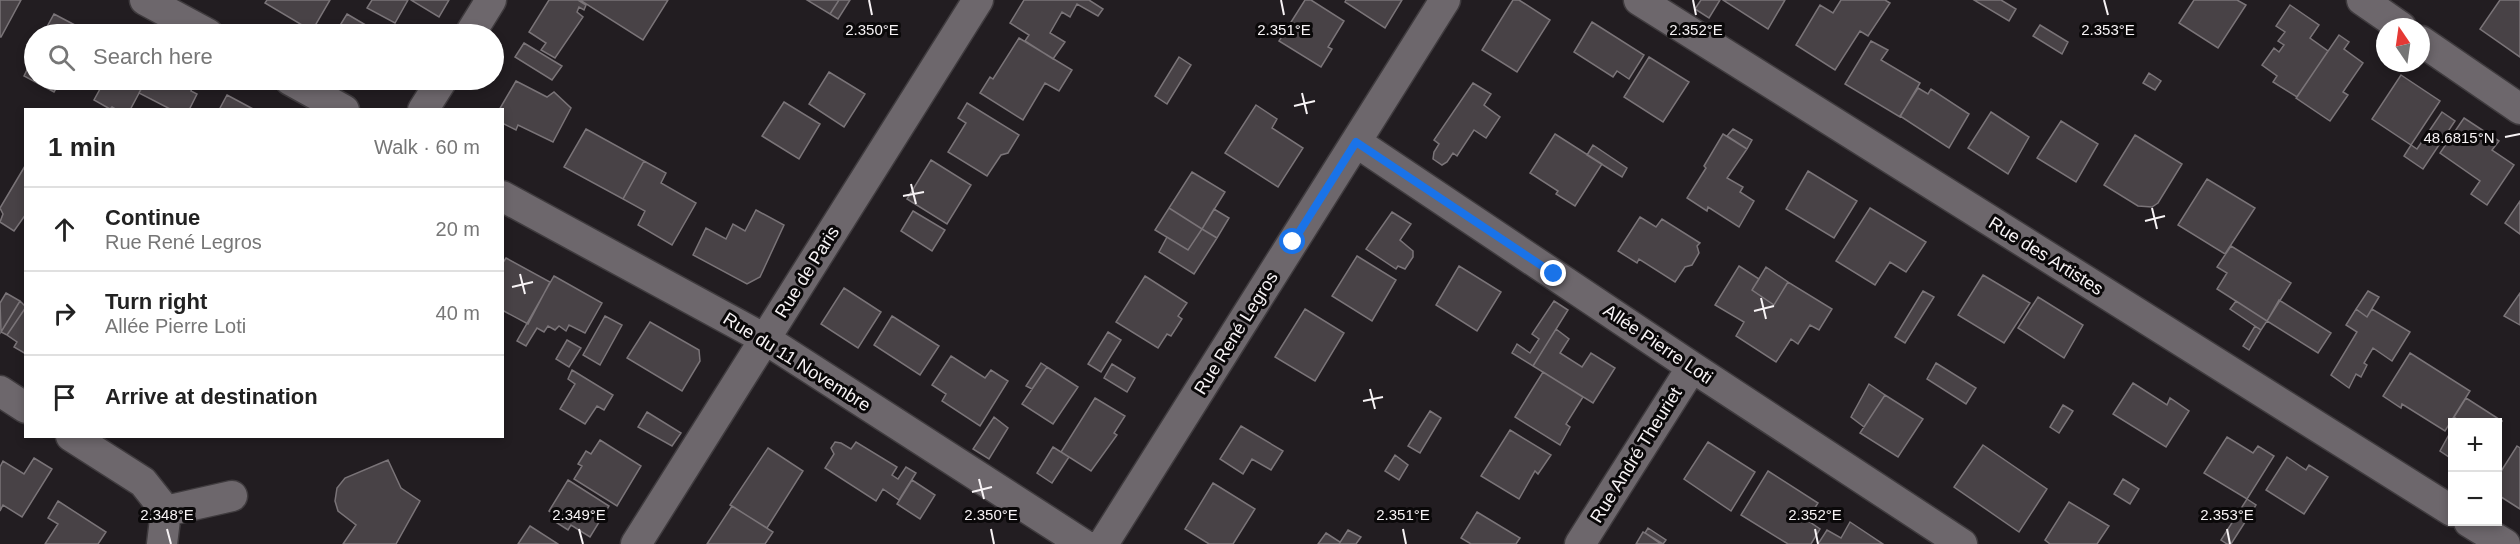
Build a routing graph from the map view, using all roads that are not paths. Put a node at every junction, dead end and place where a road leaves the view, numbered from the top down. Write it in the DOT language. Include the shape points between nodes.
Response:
graph roads {
  1 [pos="146,0"];
  2 [pos="491,0"];
  3 [pos="978,0"];
  4 [pos="1445,0"];
  5 [pos="1639,0"];
  6 [pos="2362,0"];
  7 [pos="2388,18"];
  8 [pos="190,24"];
  9 [pos="476,24"];
  10 [pos="2430,47"];
  11 [pos="308,90"];
  12 [pos="436,90"];
  13 [pos="340,108"];
  14 [pos="424,108"];
  15 [pos="2520,109"];
  16 [pos="1356,142"];
  17 [pos="504,197"];
  18 [pos="765,339"];
  19 [pos="1692,367"];
  20 [pos="0,392"];
  21 [pos="24,407"];
  22 [pos="74,438"];
  23 [pos="232,495"];
  24 [pos="2448,508"];
  25 [pos="166,511"];
  26 [pos="2476,526"];
  27 [pos="1956,542"];
  28 [pos="162,544"];
  29 [pos="636,544"];
  30 [pos="1083,544"];
  31 [pos="1103,544"];
  32 [pos="1580,544"];
  33 [pos="2505,544"];
  1 -- 8 [label="street"];
  2 -- 9 [label="street"];
  3 -- 18 [label="street, Rue de Paris"];
  4 -- 16 [label="street, Rue René Legros"];
  5 -- 24 [label="street, Rue des Artistes"];
  6 -- 7 [label="street"];
  10 -- 15 [label="street"];
  11 -- 13 [label="street"];
  12 -- 14 [label="street"];
  16 -- 19 [label="street, Allée Pierre Loti"];
  16 -- 31 [label="street, Rue René Legros"];
  17 -- 18 [label="street, Rue du 11 Novembre"];
  18 -- 29 [label="street, Rue de Paris"];
  18 -- 30 [label="street, Rue du 11 Novembre"];
  19 -- 27 [label="street, Allée Pierre Loti"];
  19 -- 32 [label="street, Rue André Theuriet"];
  20 -- 21 [label="street"];
  22 -- 25 [label="street" via="143,482"];
  23 -- 25 [label="street"];
  25 -- 28 [label="street"];
  26 -- 33 [label="street"];
}
